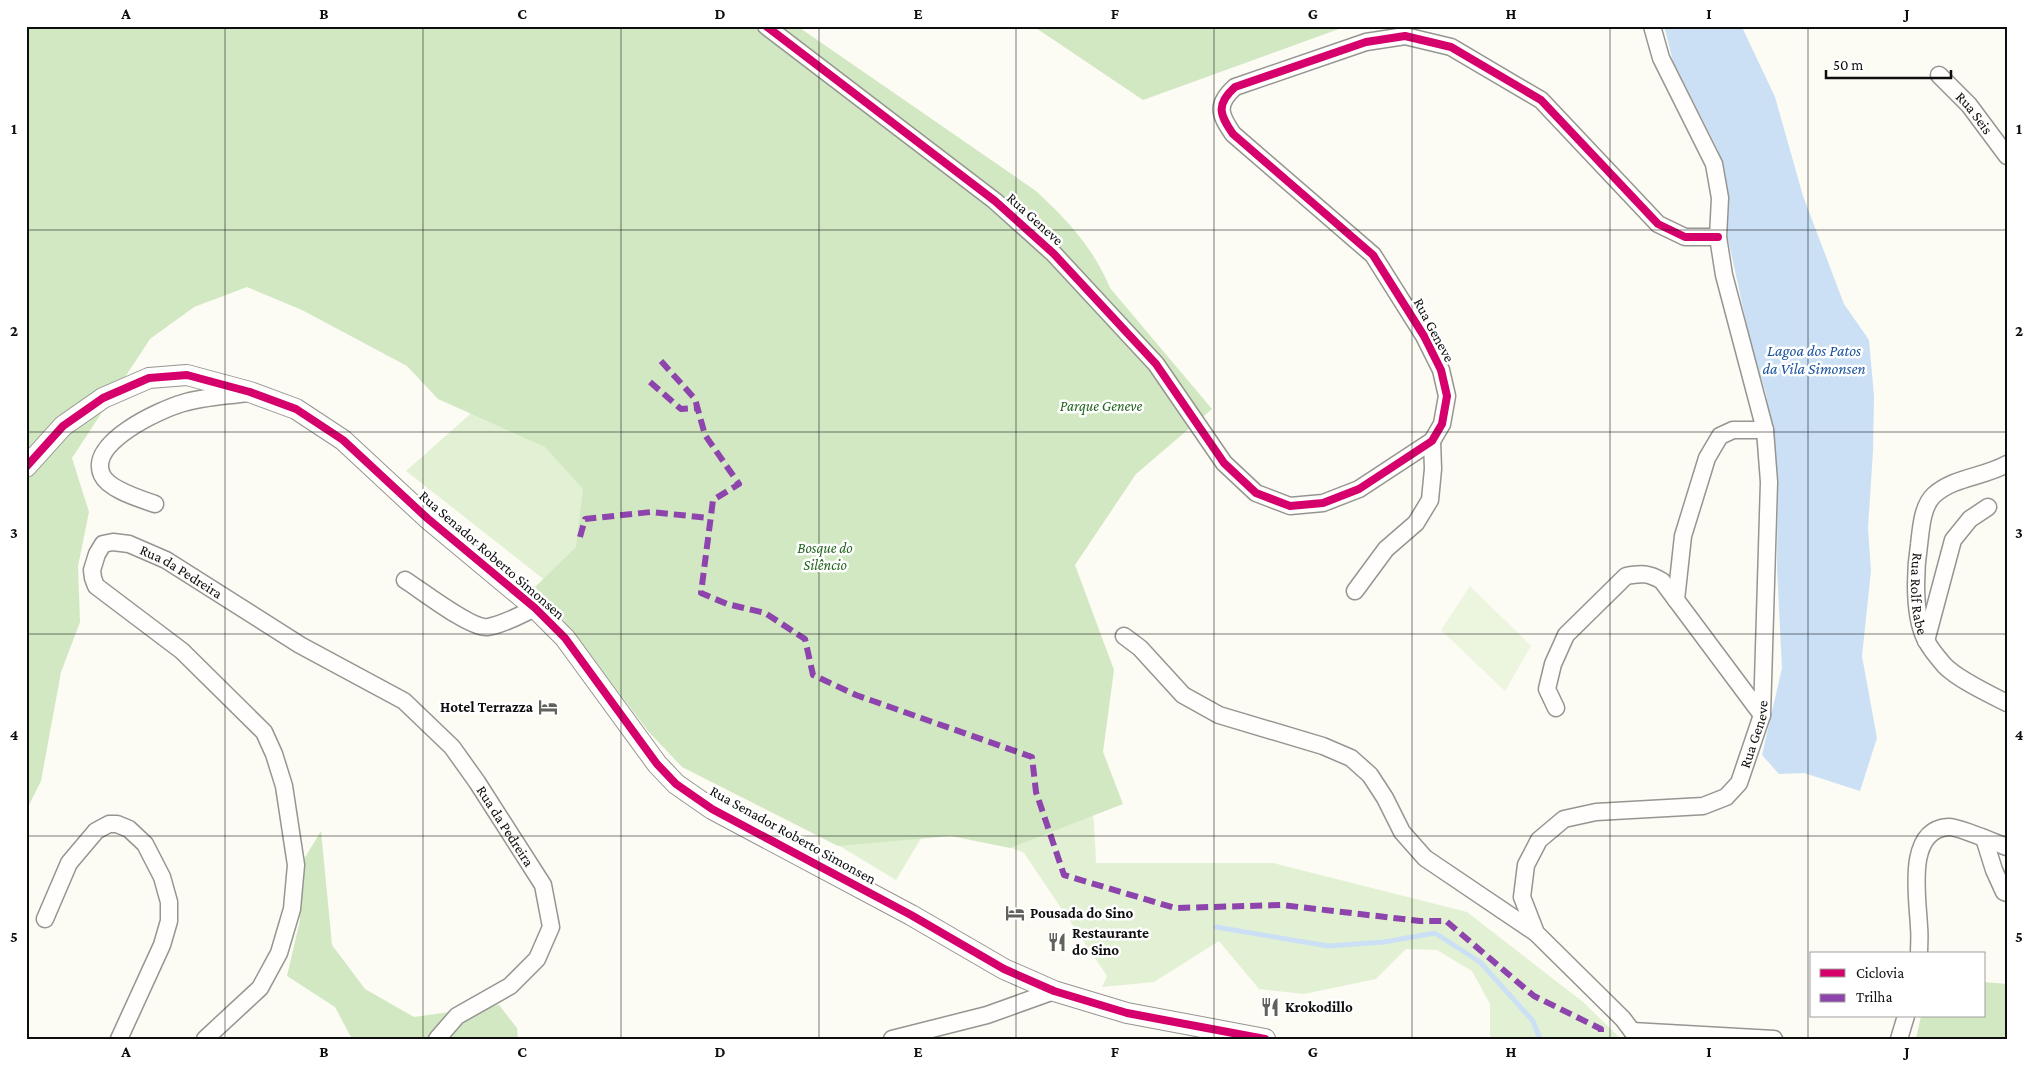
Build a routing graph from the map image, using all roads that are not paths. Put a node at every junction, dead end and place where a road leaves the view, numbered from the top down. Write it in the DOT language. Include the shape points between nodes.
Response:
graph roads {
  1 [pos="766,26"];
  2 [pos="1652,26"];
  3 [pos="1939,75"];
  4 [pos="2007,156"];
  5 [pos="1718,238"];
  6 [pos="250,392"];
  7 [pos="1765,430"];
  8 [pos="1432,441"];
  9 [pos="2007,464"];
  10 [pos="26,467"];
  11 [pos="155,504"];
  12 [pos="1988,508"];
  13 [pos="405,580"];
  14 [pos="1355,591"];
  15 [pos="1676,600"];
  16 [pos="534,608"];
  17 [pos="1124,636"];
  18 [pos="1926,641"];
  19 [pos="2007,703"];
  20 [pos="1556,708"];
  21 [pos="1762,715"];
  22 [pos="1984,838"];
  23 [pos="2007,847"];
  24 [pos="2007,893"];
  25 [pos="45,920"];
  26 [pos="1536,933"];
  27 [pos="1919,952"];
  28 [pos="1054,991"];
  29 [pos="1905,1018"];
  30 [pos="1632,1035"];
  31 [pos="119,1039"];
  32 [pos="205,1039"];
  33 [pos="437,1039"];
  34 [pos="892,1039"];
  35 [pos="1265,1039"];
  36 [pos="1774,1039"];
  37 [pos="1899,1039"];
  1 -- 8 [label="street, Rua Geneve" via="995,201 1054,254 1156,364 1224,463 1256,493 1290,506 1323,503 1359,489"];
  2 -- 5 [label="street, Rua Geneve" via="1661,58 1714,164 1720,198"];
  3 -- 4 [label="street, Rua Seis" via="1968,105"];
  5 -- 7 [label="street, Rua Geneve" via="1724,275"];
  5 -- 8 [label="street, Rua Geneve" via="1684,237 1658,224 1541,100 1451,47 1405,36 1366,42 1235,88 1225,96 1220,109 1234,134 1373,255 1424,336 1441,370 1447,396 1442,424"];
  6 -- 10 [label="street, Rua Senador Roberto Simonsen" via="187,375 149,378 103,398 63,426"];
  6 -- 11 [label="street" via="182,403 146,419 105,449 99,462 102,477 121,492"];
  6 -- 16 [label="street, Rua Senador Roberto Simonsen" via="296,409 343,440 427,518"];
  7 -- 15 [label="street" via="1733,430 1720,436 1707,458 1683,536"];
  7 -- 21 [label="street, Rua Geneve" via="1769,482"];
  8 -- 14 [label="street" via="1430,500 1416,523 1386,549"];
  9 -- 18 [label="street, Rua Rolf Rabe" via="1952,484 1933,496 1923,514 1916,562 1917,611"];
  12 -- 18 [label="street" via="1970,519 1953,540"];
  13 -- 16 [label="street" via="466,620 486,628"];
  15 -- 20 [label="street" via="1662,581 1652,575 1626,576 1566,635 1552,664 1547,689"];
  15 -- 21 [label="street"];
  16 -- 28 [label="street, Rua Senador Roberto Simonsen" via="565,638 657,764 676,784 712,809 911,915 1004,969"];
  17 -- 26 [label="street" via="1140,648 1183,694 1218,715 1323,746 1351,758 1370,774 1402,832 1425,858"];
  18 -- 19 [label="street, Rua Rolf Rabe" via="1946,667"];
  21 -- 26 [label="street, Rua Geneve" via="1739,783 1726,798 1703,806 1596,812 1564,819 1539,840 1526,866 1522,897"];
  22 -- 23 [label="street"];
  22 -- 24 [label="street" via="1994,870"];
  22 -- 27 [label="street" via="1949,827 1930,834 1921,849 1916,875"];
  25 -- 31 [label="street" via="69,863 96,831 109,824 117,824 129,829 145,844 162,877 169,902 169,922 162,945"];
  26 -- 30 [label="street, Rua Geneve" via="1623,1019"];
  28 -- 34 [label="street" via="987,1015"];
  28 -- 35 [label="street, Rua Senador Roberto Simonsen" via="1127,1013"];
  29 -- 37 [label="street"];
  30 -- 36 [label="street"];
  32 -- 33 [label="street, Rua da Pedreira" via="260,988 279,953 292,909 296,865 284,786 264,732 182,651 96,586 92,570 96,554 103,544 113,542 129,544 166,560 300,645 404,701 452,746 477,782 544,885 551,927 537,959 510,986 457,1016"];
}
